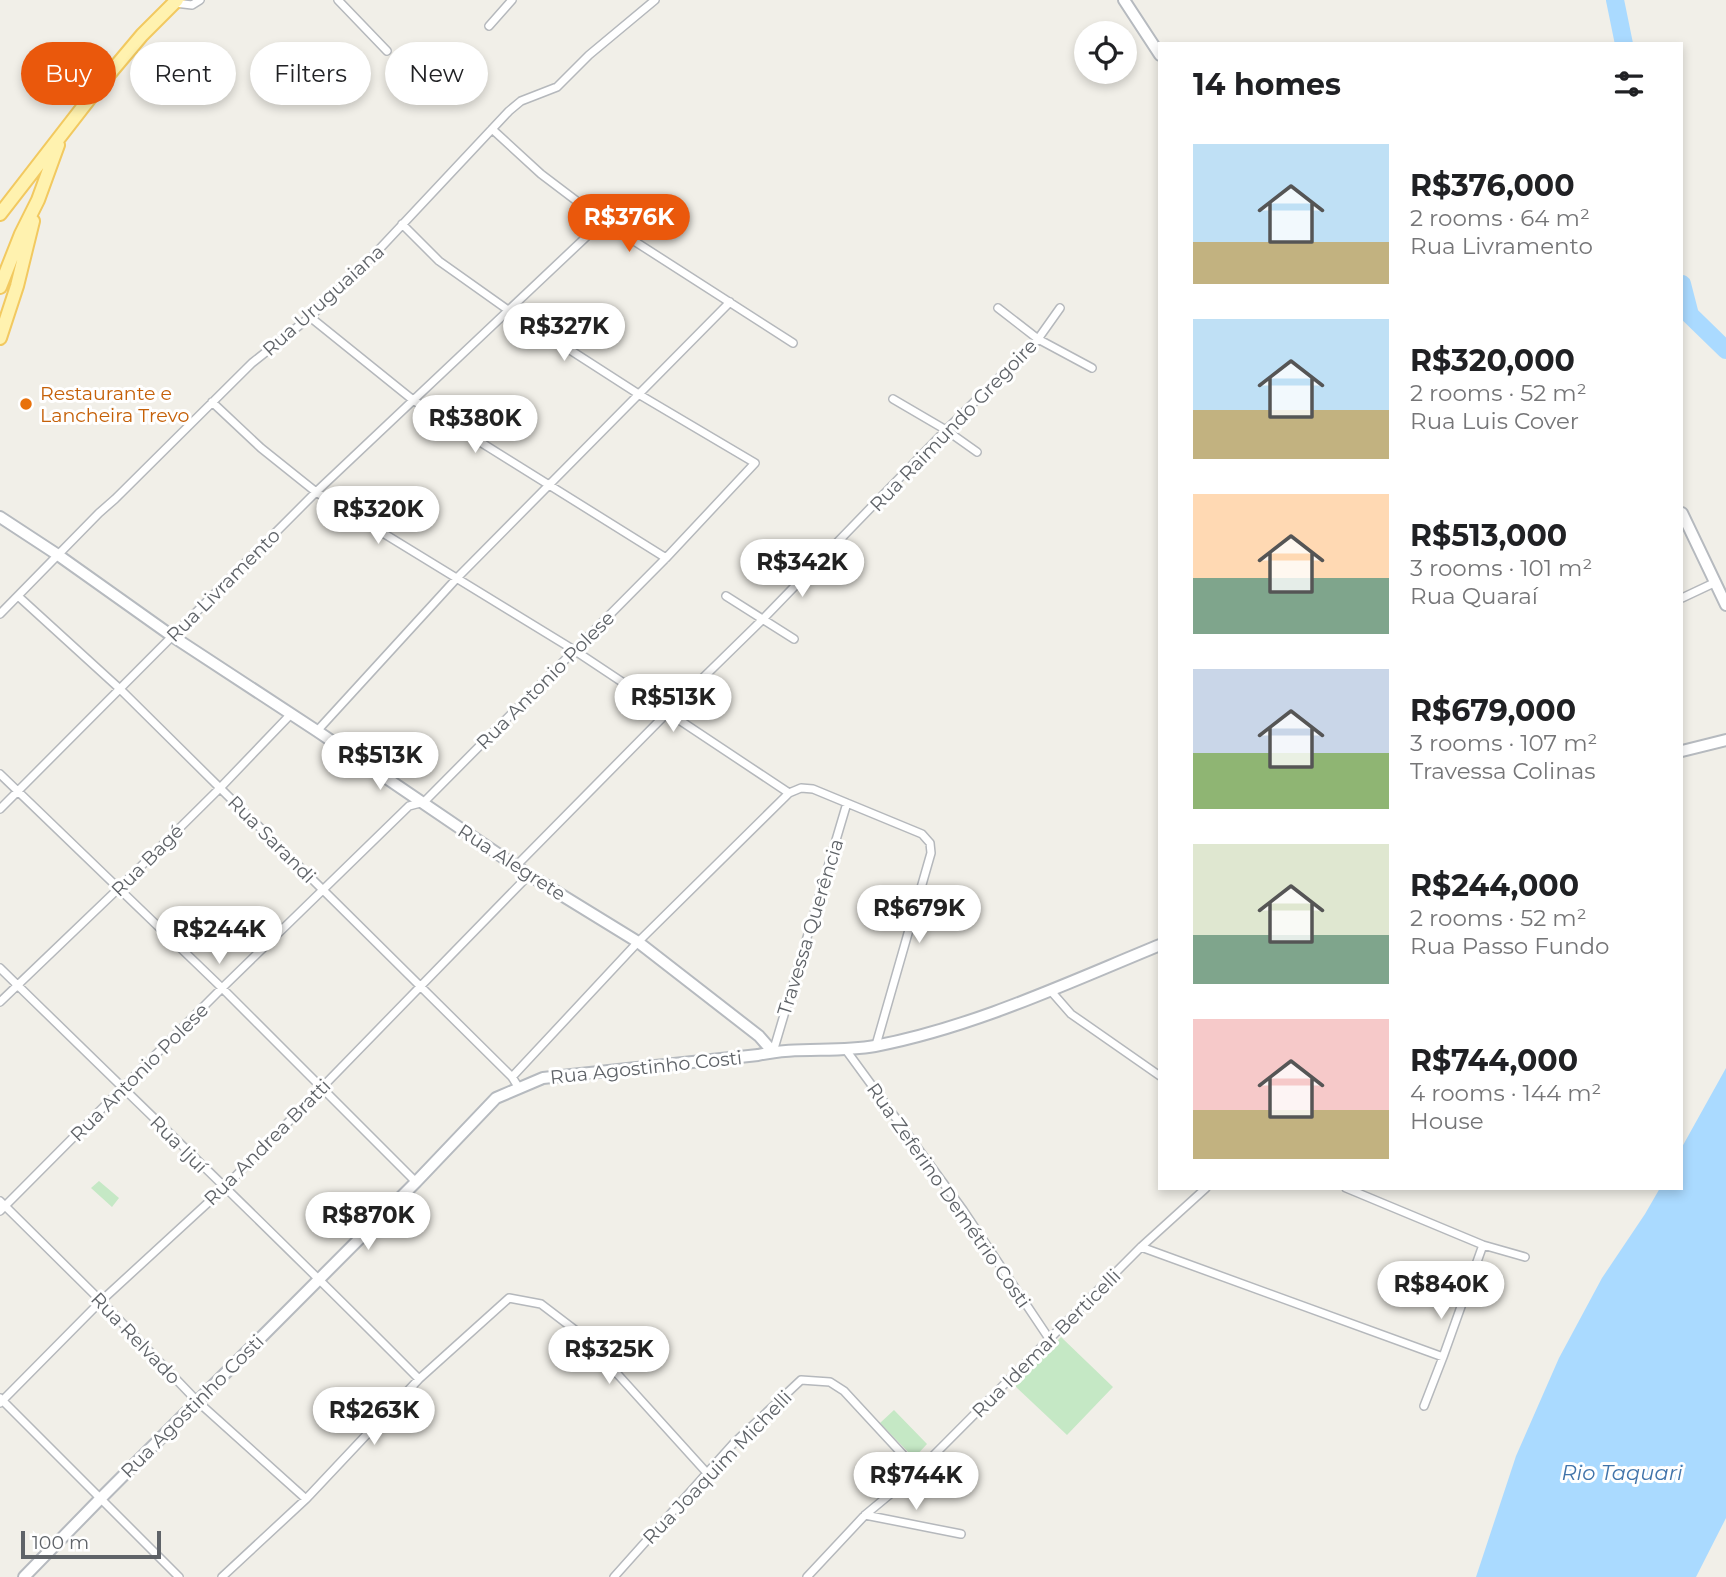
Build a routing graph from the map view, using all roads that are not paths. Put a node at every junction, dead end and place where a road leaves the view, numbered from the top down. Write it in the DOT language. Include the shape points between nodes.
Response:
graph roads {
  1 [pos="200,0"];
  2 [pos="338,0"];
  3 [pos="512,0"];
  4 [pos="655,0"];
  5 [pos="1124,0"];
  6 [pos="176,1"];
  7 [pos="489,26"];
  8 [pos="385,49"];
  9 [pos="1158,52"];
  10 [pos="492,129"];
  11 [pos="61,134"];
  12 [pos="38,200"];
  13 [pos="0,214"];
  14 [pos="603,221"];
  15 [pos="402,224"];
  16 [pos="0,287"];
  17 [pos="730,302"];
  18 [pos="998,308"];
  19 [pos="1060,308"];
  20 [pos="508,310"];
  21 [pos="310,317"];
  22 [pos="1,331"];
  23 [pos="1038,339"];
  24 [pos="793,343"];
  25 [pos="1092,368"];
  26 [pos="640,394"];
  27 [pos="893,399"];
  28 [pos="413,400"];
  29 [pos="212,402"];
  30 [pos="946,430"];
  31 [pos="977,452"];
  32 [pos="549,484"];
  33 [pos="316,492"];
  34 [pos="1683,515"];
  35 [pos="0,517"];
  36 [pos="58,555"];
  37 [pos="666,558"];
  38 [pos="457,578"];
  39 [pos="1716,583"];
  40 [pos="18,596"];
  41 [pos="726,596"];
  42 [pos="1683,598"];
  43 [pos="1726,605"];
  44 [pos="0,614"];
  45 [pos="763,619"];
  46 [pos="172,636"];
  47 [pos="794,639"];
  48 [pos="574,650"];
  49 [pos="121,689"];
  50 [pos="667,713"];
  51 [pos="291,714"];
  52 [pos="317,731"];
  53 [pos="1726,740"];
  54 [pos="1683,751"];
  55 [pos="0,774"];
  56 [pos="220,788"];
  57 [pos="18,791"];
  58 [pos="789,793"];
  59 [pos="424,802"];
  60 [pos="847,803"];
  61 [pos="0,808"];
  62 [pos="516,866"];
  63 [pos="529,875"];
  64 [pos="119,888"];
  65 [pos="323,890"];
  66 [pos="638,942"];
  67 [pos="1158,946"];
  68 [pos="0,968"];
  69 [pos="17,985"];
  70 [pos="420,986"];
  71 [pos="222,988"];
  72 [pos="1050,990"];
  73 [pos="0,1002"];
  74 [pos="876,1045"];
  75 [pos="846,1050"];
  76 [pos="773,1052"];
  77 [pos="1158,1075"];
  78 [pos="512,1077"];
  79 [pos="123,1088"];
  80 [pos="322,1088"];
  81 [pos="519,1088"];
  82 [pos="415,1182"];
  83 [pos="223,1188"];
  84 [pos="1204,1190"];
  85 [pos="1351,1190"];
  86 [pos="2,1206"];
  87 [pos="1483,1245"];
  88 [pos="1141,1247"];
  89 [pos="1525,1257"];
  90 [pos="319,1278"];
  91 [pos="101,1301"];
  92 [pos="1050,1340"];
  93 [pos="1443,1357"];
  94 [pos="419,1379"];
  95 [pos="1,1400"];
  96 [pos="197,1402"];
  97 [pos="1424,1406"];
  98 [pos="918,1471"];
  99 [pos="707,1473"];
  100 [pos="100,1499"];
  101 [pos="306,1499"];
  102 [pos="865,1515"];
  103 [pos="961,1534"];
  104 [pos="621,1570"];
  105 [pos="24,1577"];
  106 [pos="179,1577"];
  107 [pos="222,1577"];
  108 [pos="614,1577"];
  109 [pos="628,1577"];
  110 [pos="807,1577"];
  1 -- 6 [label="street" via="192,5"];
  2 -- 8 [label="street"];
  3 -- 7 [label="street"];
  4 -- 10 [label="street, Rua Uruguaiana" via="557,88 521,101"];
  5 -- 9 [label="street"];
  6 -- 11 [label="main road"];
  10 -- 14 [label="street"];
  10 -- 15 [label="street, Rua Uruguaiana"];
  11 -- 12 [label="main road"];
  11 -- 13 [label="main road"];
  12 -- 16 [label="main road"];
  12 -- 22 [label="main road"];
  14 -- 17 [label="street"];
  14 -- 20 [label="street, Rua Livramento"];
  15 -- 20 [label="street" via="439,261"];
  15 -- 21 [label="street, Rua Uruguaiana"];
  17 -- 24 [label="street"];
  17 -- 26 [label="street"];
  18 -- 23 [label="street"];
  19 -- 23 [label="street, Rua Raimundo Gregoire"];
  20 -- 26 [label="street"];
  20 -- 28 [label="street, Rua Livramento"];
  21 -- 28 [label="street"];
  21 -- 29 [label="street, Rua Uruguaiana"];
  23 -- 25 [label="street"];
  23 -- 30 [label="street, Rua Raimundo Gregoire"];
  26 -- 32 [label="street"];
  26 -- 37 [label="street, Rua Antonio Polese" via="755,463"];
  27 -- 30 [label="street"];
  28 -- 32 [label="street"];
  28 -- 33 [label="street, Rua Livramento"];
  29 -- 33 [label="street"];
  29 -- 36 [label="street, Rua Uruguaiana"];
  30 -- 31 [label="street"];
  30 -- 45 [label="street, Rua Raimundo Gregoire"];
  32 -- 37 [label="street"];
  32 -- 38 [label="street"];
  33 -- 38 [label="street"];
  33 -- 46 [label="street, Rua Livramento"];
  34 -- 39 [label="street"];
  35 -- 36 [label="street, Rua Alegrete"];
  36 -- 40 [label="street, Rua Uruguaiana"];
  36 -- 46 [label="street, Rua Alegrete"];
  37 -- 48 [label="street, Rua Antonio Polese"];
  38 -- 48 [label="street"];
  38 -- 52 [label="street"];
  39 -- 42 [label="street"];
  39 -- 43 [label="street"];
  40 -- 44 [label="street, Rua Uruguaiana"];
  40 -- 49 [label="street, Rua Sarandi"];
  41 -- 45 [label="street"];
  45 -- 47 [label="street"];
  45 -- 50 [label="street, Rua Raimundo Gregoire"];
  46 -- 49 [label="street, Rua Livramento"];
  46 -- 51 [label="street, Rua Alegrete"];
  48 -- 50 [label="street"];
  48 -- 59 [label="street, Rua Antonio Polese"];
  49 -- 56 [label="street, Rua Sarandi"];
  49 -- 57 [label="street, Rua Livramento"];
  50 -- 58 [label="street"];
  50 -- 62 [label="street, Rua Raimundo Gregoire"];
  51 -- 52 [label="street, Rua Alegrete"];
  51 -- 56 [label="street, Rua Bagé"];
  52 -- 59 [label="street, Rua Alegrete"];
  53 -- 54 [label="street"];
  55 -- 57 [label="street"];
  56 -- 64 [label="street, Rua Bagé"];
  56 -- 65 [label="street, Rua Sarandi"];
  57 -- 61 [label="street, Rua Livramento"];
  57 -- 64 [label="street"];
  58 -- 60 [label="street" via="813,789"];
  58 -- 66 [label="street"];
  59 -- 62 [label="street, Rua Alegrete"];
  59 -- 65 [label="street, Rua Antonio Polese" via="409,806"];
  60 -- 74 [label="street" via="922,834 931,853"];
  60 -- 76 [label="street, Travessa Querência"];
  62 -- 63 [label="street, Rua Alegrete"];
  63 -- 66 [label="street, Rua Alegrete"];
  63 -- 70 [label="street, Rua Andrea Bratti"];
  64 -- 69 [label="street, Rua Bagé"];
  64 -- 71 [label="street"];
  65 -- 70 [label="street, Rua Sarandi"];
  65 -- 71 [label="street, Rua Antonio Polese"];
  66 -- 76 [label="street, Rua Alegrete" via="759,1036"];
  66 -- 78 [label="street"];
  67 -- 72 [label="street, Rua Agostinho Costi"];
  68 -- 69 [label="street, Rua Ijuí"];
  69 -- 73 [label="street, Rua Bagé"];
  69 -- 79 [label="street, Rua Ijuí"];
  70 -- 78 [label="street, Rua Sarandi"];
  70 -- 80 [label="street, Rua Andrea Bratti"];
  71 -- 79 [label="street, Rua Antonio Polese"];
  71 -- 80 [label="street"];
  72 -- 74 [label="street, Rua Agostinho Costi" via="960,1025"];
  72 -- 77 [label="street" via="1071,1014"];
  74 -- 75 [label="street, Rua Agostinho Costi"];
  75 -- 76 [label="street, Rua Agostinho Costi"];
  75 -- 92 [label="street, Rua Zeferino Demétrio Costi" via="963,1210"];
  76 -- 81 [label="street, Rua Agostinho Costi" via="543,1078"];
  78 -- 81 [label="street, Rua Sarandi"];
  79 -- 83 [label="street, Rua Ijuí"];
  79 -- 86 [label="street, Rua Antonio Polese"];
  80 -- 82 [label="street"];
  80 -- 83 [label="street, Rua Andrea Bratti"];
  81 -- 82 [label="street, Rua Agostinho Costi" via="496,1098"];
  82 -- 90 [label="street, Rua Agostinho Costi"];
  83 -- 90 [label="street, Rua Ijuí"];
  83 -- 91 [label="street, Rua Andrea Bratti"];
  84 -- 88 [label="street, Rua Idemar Berticelli"];
  85 -- 87 [label="street"];
  86 -- 91 [label="street, Rua Relvado"];
  87 -- 89 [label="street"];
  87 -- 93 [label="street"];
  88 -- 92 [label="street, Rua Idemar Berticelli"];
  88 -- 93 [label="street"];
  90 -- 94 [label="street, Rua Ijuí"];
  90 -- 96 [label="street, Rua Agostinho Costi"];
  91 -- 95 [label="street, Rua Andrea Bratti"];
  91 -- 96 [label="street, Rua Relvado"];
  92 -- 98 [label="street, Rua Idemar Berticelli"];
  93 -- 97 [label="street"];
  94 -- 99 [label="street" via="509,1298 541,1304 583,1336"];
  94 -- 101 [label="street"];
  95 -- 100 [label="street"];
  96 -- 100 [label="street, Rua Agostinho Costi"];
  96 -- 101 [label="street, Rua Relvado"];
  98 -- 99 [label="street, Rua Joaquim Michelli" via="844,1391 830,1382 800,1380"];
  98 -- 102 [label="street, Rua Idemar Berticelli"];
  99 -- 104 [label="street, Rua Joaquim Michelli"];
  100 -- 105 [label="street, Rua Agostinho Costi"];
  100 -- 106 [label="street"];
  101 -- 107 [label="street"];
  102 -- 103 [label="street"];
  102 -- 110 [label="street, Rua Idemar Berticelli"];
  104 -- 108 [label="street, Rua Joaquim Michelli"];
  104 -- 109 [label="street"];
}
